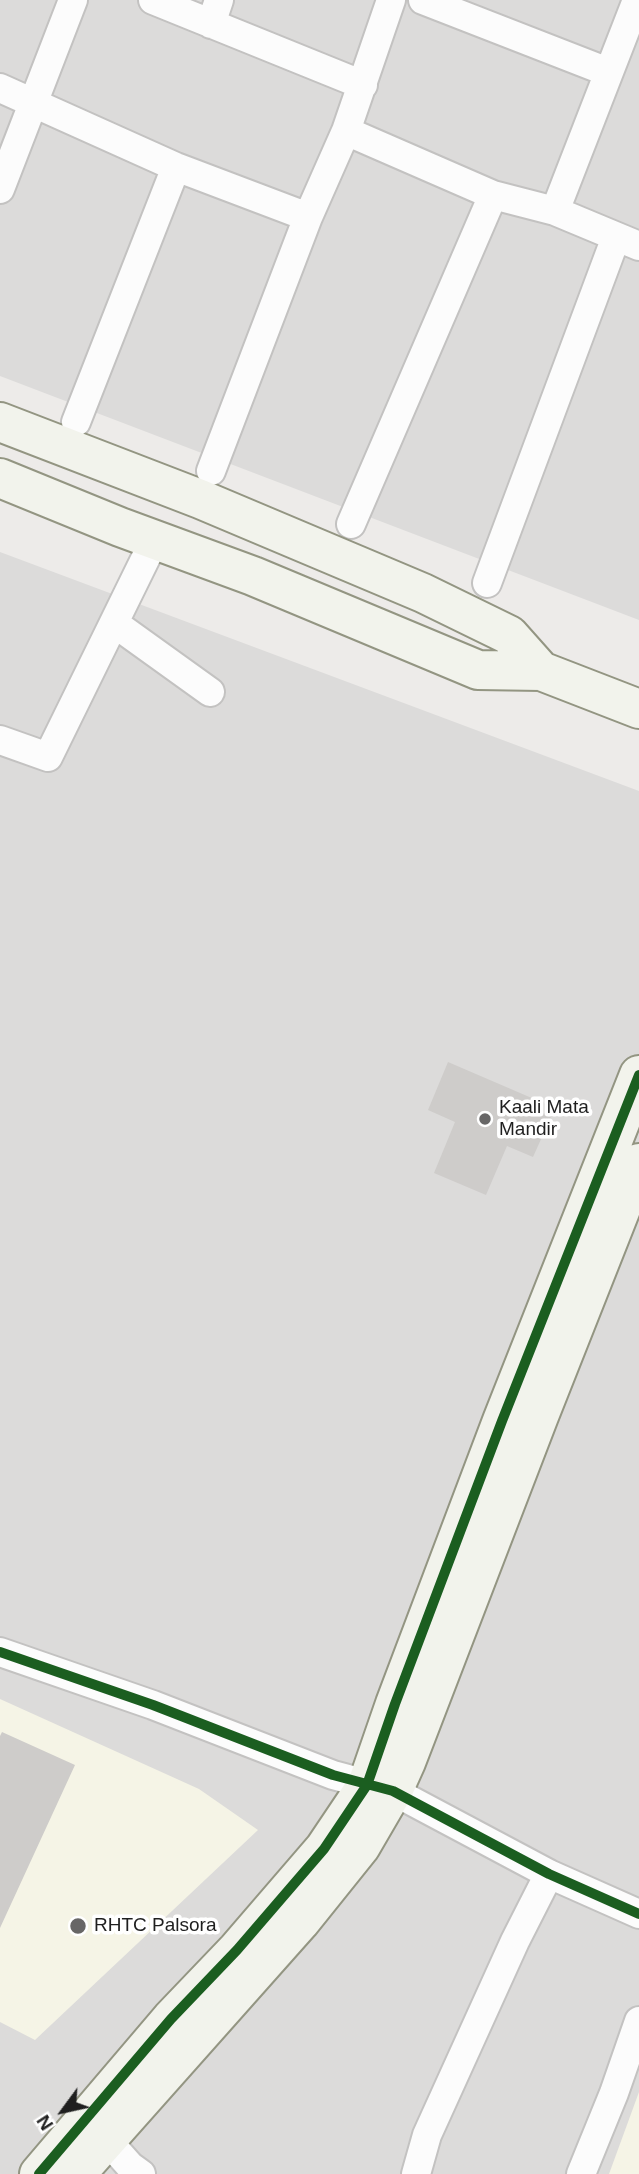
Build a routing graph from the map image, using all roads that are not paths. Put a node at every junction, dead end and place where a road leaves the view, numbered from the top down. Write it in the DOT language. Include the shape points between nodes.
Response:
graph roads {
  1 [pos="73,0"];
  2 [pos="153,0"];
  3 [pos="391,0"];
  4 [pos="423,0"];
  5 [pos="637,0"];
  6 [pos="215,12"];
  7 [pos="608,72"];
  8 [pos="363,85"];
  9 [pos="0,88"];
  10 [pos="34,103"];
  11 [pos="346,131"];
  12 [pos="177,167"];
  13 [pos="0,189"];
  14 [pos="493,195"];
  15 [pos="555,211"];
  16 [pos="308,217"];
  17 [pos="628,242"];
  18 [pos="0,422"];
  19 [pos="76,422"];
  20 [pos="211,471"];
  21 [pos="0,478"];
  22 [pos="351,524"];
  23 [pos="155,540"];
  24 [pos="487,583"];
  25 [pos="114,623"];
  26 [pos="541,671"];
  27 [pos="210,692"];
  28 [pos="639,709"];
  29 [pos="0,740"];
  30 [pos="639,1075"];
  31 [pos="639,1163"];
  32 [pos="0,1652"];
  33 [pos="380,1788"];
  34 [pos="549,1874"];
  35 [pos="639,1914"];
  36 [pos="639,2021"];
  37 [pos="94,2129"];
  38 [pos="38,2174"];
  39 [pos="76,2174"];
  40 [pos="141,2174"];
  41 [pos="416,2174"];
  42 [pos="580,2174"];
  1 -- 10 [label="street"];
  2 -- 6 [label="street"];
  3 -- 8 [label="street"];
  4 -- 7 [label="street"];
  5 -- 7 [label="street"];
  6 -- 8 [label="street"];
  7 -- 15 [label="street"];
  8 -- 11 [label="street"];
  9 -- 10 [label="street"];
  10 -- 12 [label="street"];
  10 -- 13 [label="street"];
  11 -- 14 [label="street"];
  11 -- 16 [label="street"];
  12 -- 16 [label="street"];
  12 -- 19 [label="street"];
  14 -- 15 [label="street"];
  14 -- 22 [label="street"];
  15 -- 17 [label="street"];
  16 -- 20 [label="street"];
  17 -- 24 [label="street"];
  18 -- 26 [label="street" via="200,499 423,593 509,635"];
  21 -- 23 [label="street"];
  23 -- 25 [label="street"];
  23 -- 26 [label="street" via="478,670"];
  25 -- 27 [label="street"];
  25 -- 29 [label="street" via="48,757"];
  26 -- 28 [label="street"];
  30 -- 33 [label="street" via="395,1704"];
  31 -- 33 [label="street" via="406,1762"];
  32 -- 33 [label="street" via="333,1775"];
  33 -- 34 [label="street"];
  33 -- 37 [label="street" via="171,2019"];
  34 -- 35 [label="street"];
  34 -- 41 [label="street" via="427,2135"];
  36 -- 42 [label="street"];
  37 -- 38 [label="street"];
  37 -- 39 [label="street"];
  37 -- 40 [label="street"];
}
